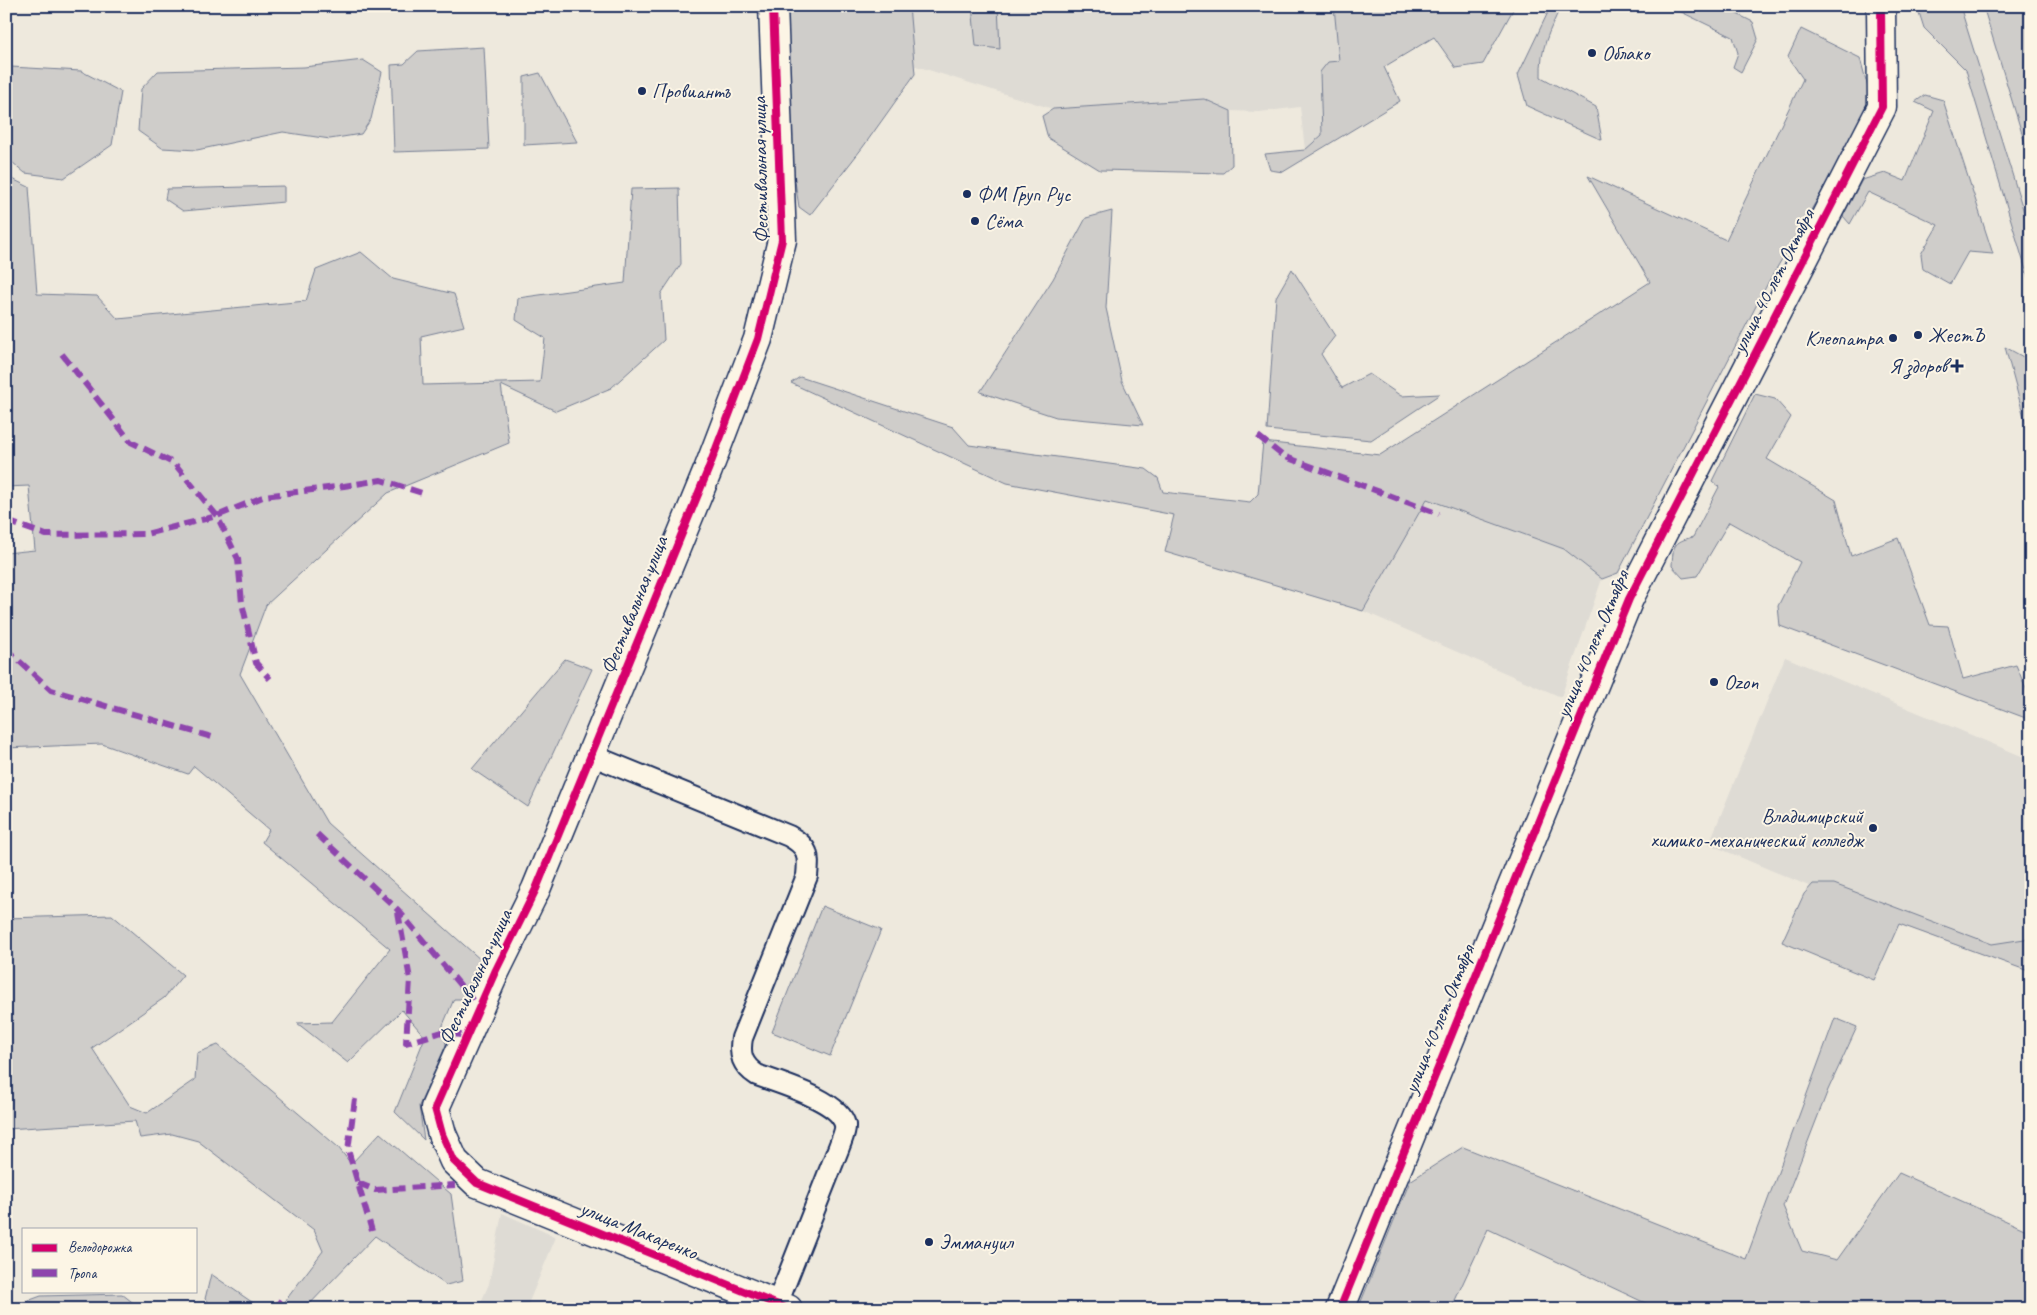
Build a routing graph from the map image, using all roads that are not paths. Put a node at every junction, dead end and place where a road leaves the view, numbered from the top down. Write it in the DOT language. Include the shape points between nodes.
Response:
graph roads {
  1 [pos="773,6"];
  2 [pos="1881,6"];
  3 [pos="591,755"];
  4 [pos="477,1183"];
  5 [pos="782,1306"];
  6 [pos="1340,1309"];
  1 -- 3 [label="street, Фестивальная улица" via="782,240 758,338 708,470"];
  2 -- 6 [label="street, улица 40 лет Октября" via="1882,107 1632,592"];
  3 -- 4 [label="street, Фестивальная улица" via="536,889 435,1108 454,1161"];
  3 -- 5 [label="lane" via="789,836 801,843 809,857 807,876 740,1050 747,1068 838,1110 845,1126"];
  4 -- 5 [label="street, улица Макаренко"];
}
